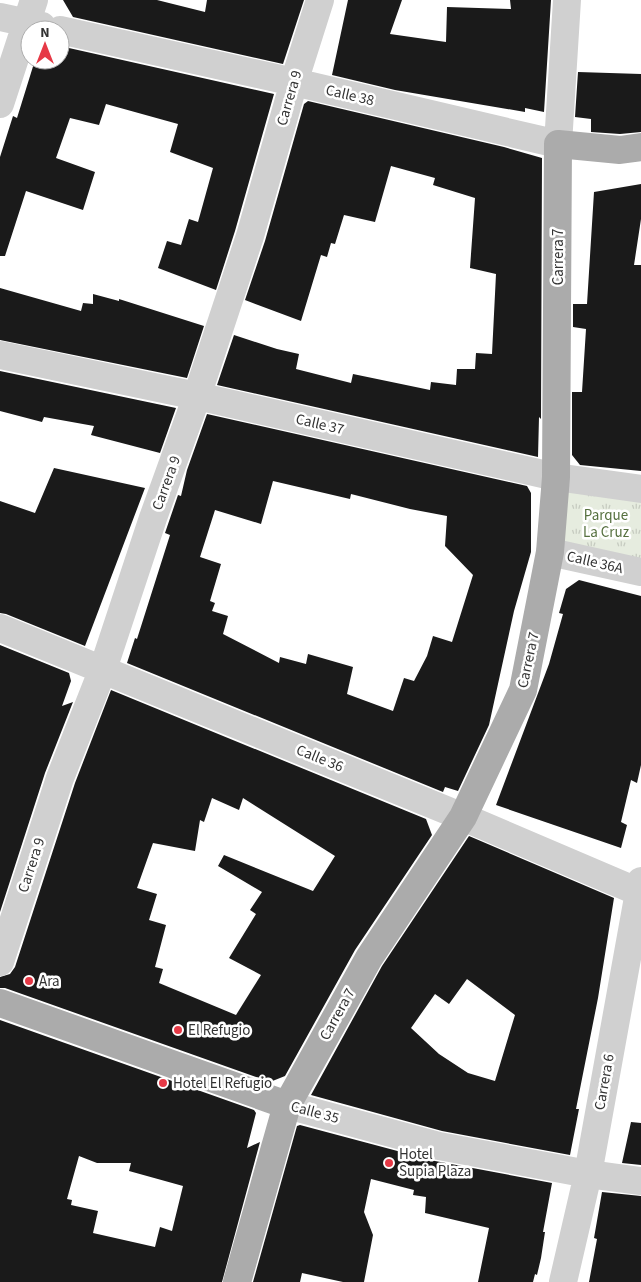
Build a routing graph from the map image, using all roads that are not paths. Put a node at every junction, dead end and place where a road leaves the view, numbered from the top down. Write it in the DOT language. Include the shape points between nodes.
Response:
graph roads {
  1 [pos="320,0"];
  2 [pos="567,0"];
  3 [pos="30,11"];
  4 [pos="0,17"];
  5 [pos="44,20"];
  6 [pos="70,32"];
  7 [pos="294,82"];
  8 [pos="0,104"];
  9 [pos="558,144"];
  10 [pos="641,147"];
  11 [pos="0,355"];
  12 [pos="197,396"];
  13 [pos="556,477"];
  14 [pos="641,489"];
  15 [pos="550,552"];
  16 [pos="641,572"];
  17 [pos="0,628"];
  18 [pos="103,669"];
  19 [pos="463,817"];
  20 [pos="640,886"];
  21 [pos="0,962"];
  22 [pos="0,1003"];
  23 [pos="287,1105"];
  24 [pos="588,1174"];
  25 [pos="641,1180"];
  26 [pos="237,1282"];
  27 [pos="563,1282"];
  1 -- 7 [label="street, Carrera 9"];
  2 -- 9 [label="street, Carrera 7"];
  3 -- 4 [label="street, Calle 38"];
  3 -- 5 [label="street, Calle 38"];
  3 -- 8 [label="street"];
  6 -- 7 [label="street, Calle 38"];
  7 -- 9 [label="street, Calle 38"];
  7 -- 12 [label="street, Carrera 9" via="250,236"];
  9 -- 10 [label="main road, Calle 38" via="620,150"];
  9 -- 13 [label="main road, Carrera 7"];
  11 -- 12 [label="street, Calle 37"];
  12 -- 13 [label="street, Calle 37"];
  12 -- 18 [label="street, Carrera 9"];
  13 -- 14 [label="street, Calle 37"];
  13 -- 15 [label="main road, Carrera 7"];
  15 -- 16 [label="street, Calle 36A"];
  15 -- 19 [label="main road, Carrera 7" via="523,690"];
  17 -- 18 [label="street, Calle 36"];
  18 -- 19 [label="street, Calle 36"];
  18 -- 21 [label="street, Carrera 9" via="60,778"];
  19 -- 20 [label="street, Calle 36"];
  19 -- 23 [label="main road, Carrera 7" via="369,958"];
  20 -- 24 [label="street, Carrera 6"];
  22 -- 23 [label="main road, Calle 35"];
  23 -- 24 [label="street, Calle 35" via="439,1146"];
  23 -- 26 [label="main road, Carrera 7"];
  24 -- 25 [label="street, Calle 35"];
  24 -- 27 [label="street, Carrera 6"];
}
